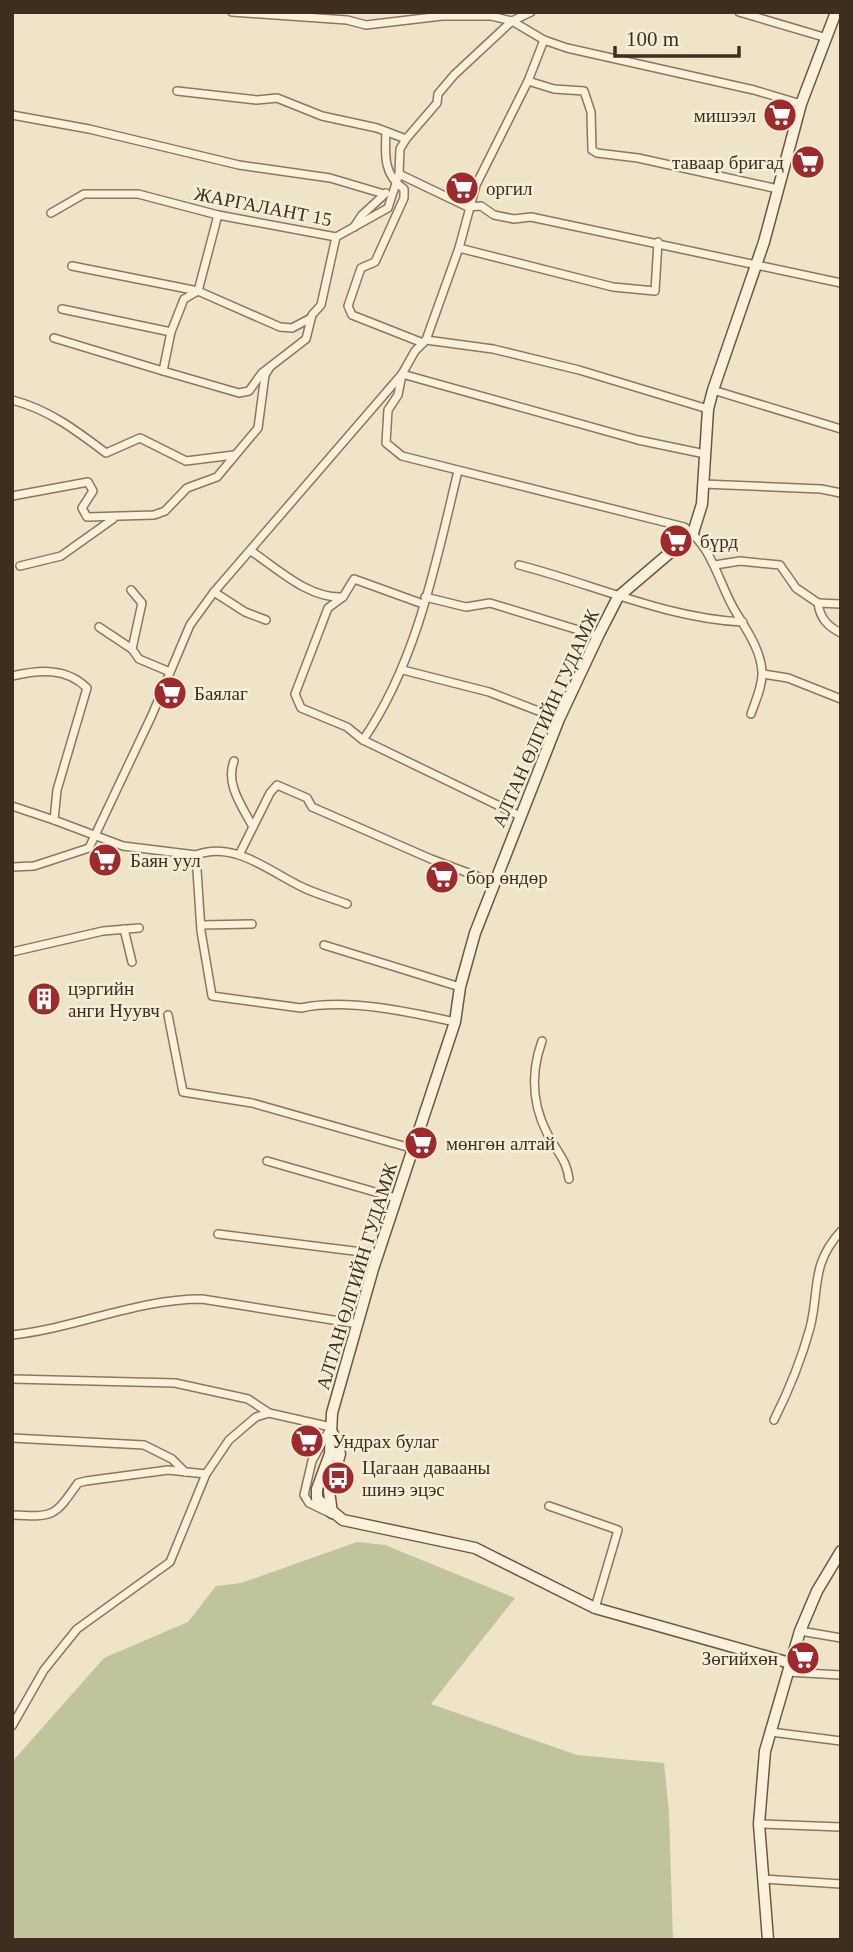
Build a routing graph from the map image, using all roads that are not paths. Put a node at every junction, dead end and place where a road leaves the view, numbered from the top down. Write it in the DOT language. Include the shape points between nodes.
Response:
graph roads {
  1 [pos="232,12"];
  2 [pos="531,12"];
  3 [pos="739,12"];
  4 [pos="836,12"];
  5 [pos="479,14"];
  6 [pos="346,16"];
  7 [pos="512,17"];
  8 [pos="827,38"];
  9 [pos="544,40"];
  10 [pos="528,81"];
  11 [pos="177,91"];
  12 [pos="801,104"];
  13 [pos="12,115"];
  14 [pos="386,132"];
  15 [pos="406,139"];
  16 [pos="399,174"];
  17 [pos="395,187"];
  18 [pos="778,189"];
  19 [pos="384,194"];
  20 [pos="468,207"];
  21 [pos="51,213"];
  22 [pos="218,215"];
  23 [pos="354,228"];
  24 [pos="336,237"];
  25 [pos="658,242"];
  26 [pos="459,248"];
  27 [pos="757,264"];
  28 [pos="72,266"];
  29 [pos="841,284"];
  30 [pos="198,291"];
  31 [pos="62,309"];
  32 [pos="311,318"];
  33 [pos="171,332"];
  34 [pos="54,338"];
  35 [pos="424,342"];
  36 [pos="270,367"];
  37 [pos="163,371"];
  38 [pos="402,374"];
  39 [pos="713,390"];
  40 [pos="12,400"];
  41 [pos="708,409"];
  42 [pos="841,429"];
  43 [pos="705,454"];
  44 [pos="235,455"];
  45 [pos="458,471"];
  46 [pos="703,484"];
  47 [pos="841,493"];
  48 [pos="12,496"];
  49 [pos="114,519"];
  50 [pos="693,533"];
  51 [pos="250,551"];
  52 [pos="519,565"];
  53 [pos="715,565"];
  54 [pos="20,566"];
  55 [pos="131,590"];
  56 [pos="215,592"];
  57 [pos="343,597"];
  58 [pos="618,597"];
  59 [pos="424,600"];
  60 [pos="818,603"];
  61 [pos="841,604"];
  62 [pos="266,620"];
  63 [pos="743,622"];
  64 [pos="99,628"];
  65 [pos="841,633"];
  66 [pos="598,636"];
  67 [pos="132,649"];
  68 [pos="403,670"];
  69 [pos="170,672"];
  70 [pos="763,674"];
  71 [pos="12,676"];
  72 [pos="841,699"];
  73 [pos="751,714"];
  74 [pos="559,719"];
  75 [pos="363,740"];
  76 [pos="234,761"];
  77 [pos="12,806"];
  78 [pos="520,816"];
  79 [pos="54,820"];
  80 [pos="253,827"];
  81 [pos="95,838"];
  82 [pos="196,855"];
  83 [pos="239,855"];
  84 [pos="13,868"];
  85 [pos="495,883"];
  86 [pos="348,904"];
  87 [pos="252,924"];
  88 [pos="201,925"];
  89 [pos="139,928"];
  90 [pos="124,929"];
  91 [pos="324,946"];
  92 [pos="12,952"];
  93 [pos="132,962"];
  94 [pos="460,987"];
  95 [pos="167,1015"];
  96 [pos="455,1022"];
  97 [pos="542,1041"];
  98 [pos="414,1149"];
  99 [pos="267,1161"];
  100 [pos="569,1179"];
  101 [pos="396,1198"];
  102 [pos="841,1231"];
  103 [pos="218,1234"];
  104 [pos="378,1254"];
  105 [pos="358,1324"];
  106 [pos="12,1335"];
  107 [pos="12,1379"];
  108 [pos="269,1413"];
  109 [pos="774,1420"];
  110 [pos="331,1427"];
  111 [pos="12,1438"];
  112 [pos="186,1472"];
  113 [pos="206,1474"];
  114 [pos="549,1506"];
  115 [pos="12,1514"];
  116 [pos="333,1515"];
  117 [pos="840,1557"];
  118 [pos="595,1608"];
  119 [pos="800,1631"];
  120 [pos="841,1638"];
  121 [pos="788,1668"];
  122 [pos="841,1675"];
  123 [pos="12,1726"];
  124 [pos="771,1732"];
  125 [pos="841,1741"];
  126 [pos="759,1824"];
  127 [pos="841,1827"];
  128 [pos="763,1879"];
  129 [pos="841,1884"];
  130 [pos="768,1940"];
  1 -- 6 [label="street"];
  2 -- 7 [label="street"];
  3 -- 8 [label="street"];
  4 -- 8 [label="main road"];
  5 -- 6 [label="street" via="366,25"];
  5 -- 7 [label="street"];
  7 -- 9 [label="street"];
  7 -- 15 [label="street" via="454,75"];
  8 -- 12 [label="main road"];
  9 -- 10 [label="street"];
  9 -- 12 [label="street"];
  10 -- 18 [label="street" via="584,91 591,112 592,150 597,153 652,160"];
  10 -- 20 [label="street"];
  11 -- 14 [label="street" via="277,98 322,116"];
  12 -- 18 [label="main road"];
  13 -- 19 [label="street" via="239,164 330,178"];
  14 -- 15 [label="street"];
  14 -- 17 [label="street" via="385,156"];
  15 -- 16 [label="street" via="400,149"];
  16 -- 17 [label="street"];
  16 -- 20 [label="street"];
  17 -- 19 [label="street"];
  17 -- 23 [label="street, ЖАРГАЛАНТ 15" via="388,208"];
  17 -- 35 [label="street" via="404,189 396,221 375,262 360,268 348,306 352,315"];
  18 -- 27 [label="main road"];
  19 -- 23 [label="street"];
  20 -- 25 [label="street"];
  20 -- 26 [label="street"];
  21 -- 22 [label="street, ЖАРГАЛАНТ 15" via="84,194 138,194"];
  22 -- 24 [label="street, ЖАРГАЛАНТ 15"];
  22 -- 30 [label="street"];
  23 -- 24 [label="street, ЖАРГАЛАНТ 15"];
  24 -- 32 [label="street" via="321,305"];
  25 -- 26 [label="street" via="655,291 613,287"];
  25 -- 27 [label="street"];
  26 -- 35 [label="street"];
  27 -- 29 [label="street"];
  27 -- 39 [label="main road"];
  28 -- 30 [label="street"];
  30 -- 32 [label="street" via="280,327 292,328"];
  30 -- 33 [label="street" via="184,299"];
  31 -- 33 [label="street"];
  32 -- 36 [label="street" via="306,339"];
  33 -- 37 [label="street"];
  34 -- 37 [label="street"];
  35 -- 38 [label="street"];
  35 -- 41 [label="street" via="493,349"];
  36 -- 37 [label="street" via="245,394"];
  36 -- 44 [label="street" via="258,428"];
  38 -- 43 [label="street" via="638,440"];
  38 -- 45 [label="street" via="398,395 388,410 386,443 402,456"];
  38 -- 51 [label="street"];
  39 -- 41 [label="main road"];
  39 -- 42 [label="street"];
  40 -- 44 [label="street" via="72,427 106,453 140,438 186,461"];
  41 -- 43 [label="main road"];
  43 -- 46 [label="main road"];
  44 -- 49 [label="street" via="217,477 179,494 164,511"];
  45 -- 50 [label="street" via="674,524"];
  45 -- 59 [label="street"];
  46 -- 47 [label="street"];
  46 -- 50 [label="main road"];
  48 -- 49 [label="street" via="88,482 93,491 83,514"];
  49 -- 54 [label="street" via="61,556"];
  50 -- 53 [label="street"];
  50 -- 58 [label="main road, АЛТАН ӨЛГИЙН ГУДАМЖ"];
  51 -- 56 [label="street"];
  51 -- 57 [label="street" via="327,598"];
  52 -- 58 [label="street"];
  53 -- 60 [label="street" via="740,561 780,565 796,588"];
  53 -- 63 [label="street"];
  55 -- 67 [label="street" via="142,603"];
  56 -- 62 [label="street"];
  56 -- 69 [label="street" via="190,625"];
  57 -- 59 [label="street" via="354,579"];
  57 -- 75 [label="street" via="328,608 295,694 301,708 347,727"];
  58 -- 63 [label="street"];
  58 -- 66 [label="main road, АЛТАН ӨЛГИЙН ГУДАМЖ"];
  59 -- 66 [label="street" via="466,607 490,603"];
  59 -- 68 [label="street"];
  60 -- 61 [label="street"];
  60 -- 65 [label="street" via="820,614"];
  63 -- 70 [label="street"];
  64 -- 67 [label="street"];
  66 -- 74 [label="main road, АЛТАН ӨЛГИЙН ГУДАМЖ"];
  67 -- 69 [label="street" via="144,663"];
  68 -- 74 [label="street" via="489,692"];
  68 -- 75 [label="street"];
  69 -- 81 [label="street"];
  70 -- 72 [label="street" via="788,678"];
  70 -- 73 [label="street"];
  71 -- 79 [label="street" via="54,671 87,688 57,790"];
  74 -- 78 [label="main road, АЛТАН ӨЛГИЙН ГУДАМЖ"];
  75 -- 78 [label="street"];
  76 -- 80 [label="street" via="229,772 234,790"];
  77 -- 79 [label="street"];
  78 -- 85 [label="main road, АЛТАН ӨЛГИЙН ГУДАМЖ"];
  79 -- 81 [label="street"];
  80 -- 83 [label="street"];
  80 -- 85 [label="street" via="277,786 307,798 312,807"];
  81 -- 82 [label="street"];
  81 -- 84 [label="street" via="89,848"];
  82 -- 83 [label="street"];
  82 -- 88 [label="street"];
  83 -- 86 [label="street" via="269,866 301,887"];
  85 -- 94 [label="main road, АЛТАН ӨЛГИЙН ГУДАМЖ"];
  87 -- 88 [label="street"];
  88 -- 96 [label="street" via="212,996 301,1008 385,1009"];
  89 -- 90 [label="street"];
  90 -- 92 [label="street"];
  90 -- 93 [label="street"];
  91 -- 94 [label="street"];
  94 -- 96 [label="main road, АЛТАН ӨЛГИЙН ГУДАМЖ"];
  95 -- 98 [label="street" via="183,1091 252,1103"];
  96 -- 98 [label="main road, АЛТАН ӨЛГИЙН ГУДАМЖ"];
  97 -- 100 [label="street" via="534,1063 540,1118 568,1164"];
  98 -- 101 [label="main road, АЛТАН ӨЛГИЙН ГУДАМЖ"];
  99 -- 101 [label="street"];
  101 -- 104 [label="main road, АЛТАН ӨЛГИЙН ГУДАМЖ"];
  102 -- 109 [label="street" via="822,1254 811,1324 796,1375"];
  103 -- 104 [label="street"];
  104 -- 105 [label="main road, АЛТАН ӨЛГИЙН ГУДАМЖ"];
  105 -- 106 [label="street" via="177,1299"];
  105 -- 110 [label="main road, АЛТАН ӨЛГИЙН ГУДАМЖ"];
  107 -- 108 [label="street" via="175,1383 248,1399"];
  108 -- 110 [label="street"];
  108 -- 113 [label="street" via="229,1440"];
  110 -- 116 [label="main road, АЛТАН ӨЛГИЙН ГУДАМЖ" via="340,1454 328,1491"];
  110 -- 116 [label="street" via="312,1461 304,1495 309,1503"];
  111 -- 112 [label="street" via="144,1445"];
  112 -- 113 [label="street"];
  112 -- 115 [label="street" via="168,1470 78,1483 65,1505 51,1514"];
  113 -- 123 [label="street" via="170,1562 77,1629 44,1670"];
  114 -- 118 [label="street" via="618,1530"];
  116 -- 118 [label="main road" via="475,1548"];
  117 -- 119 [label="main road" via="817,1591"];
  118 -- 121 [label="main road"];
  119 -- 120 [label="street"];
  119 -- 121 [label="main road"];
  121 -- 122 [label="street"];
  121 -- 124 [label="main road"];
  124 -- 125 [label="street"];
  124 -- 126 [label="main road"];
  126 -- 127 [label="street"];
  126 -- 128 [label="main road"];
  128 -- 129 [label="street"];
  128 -- 130 [label="main road"];
}
